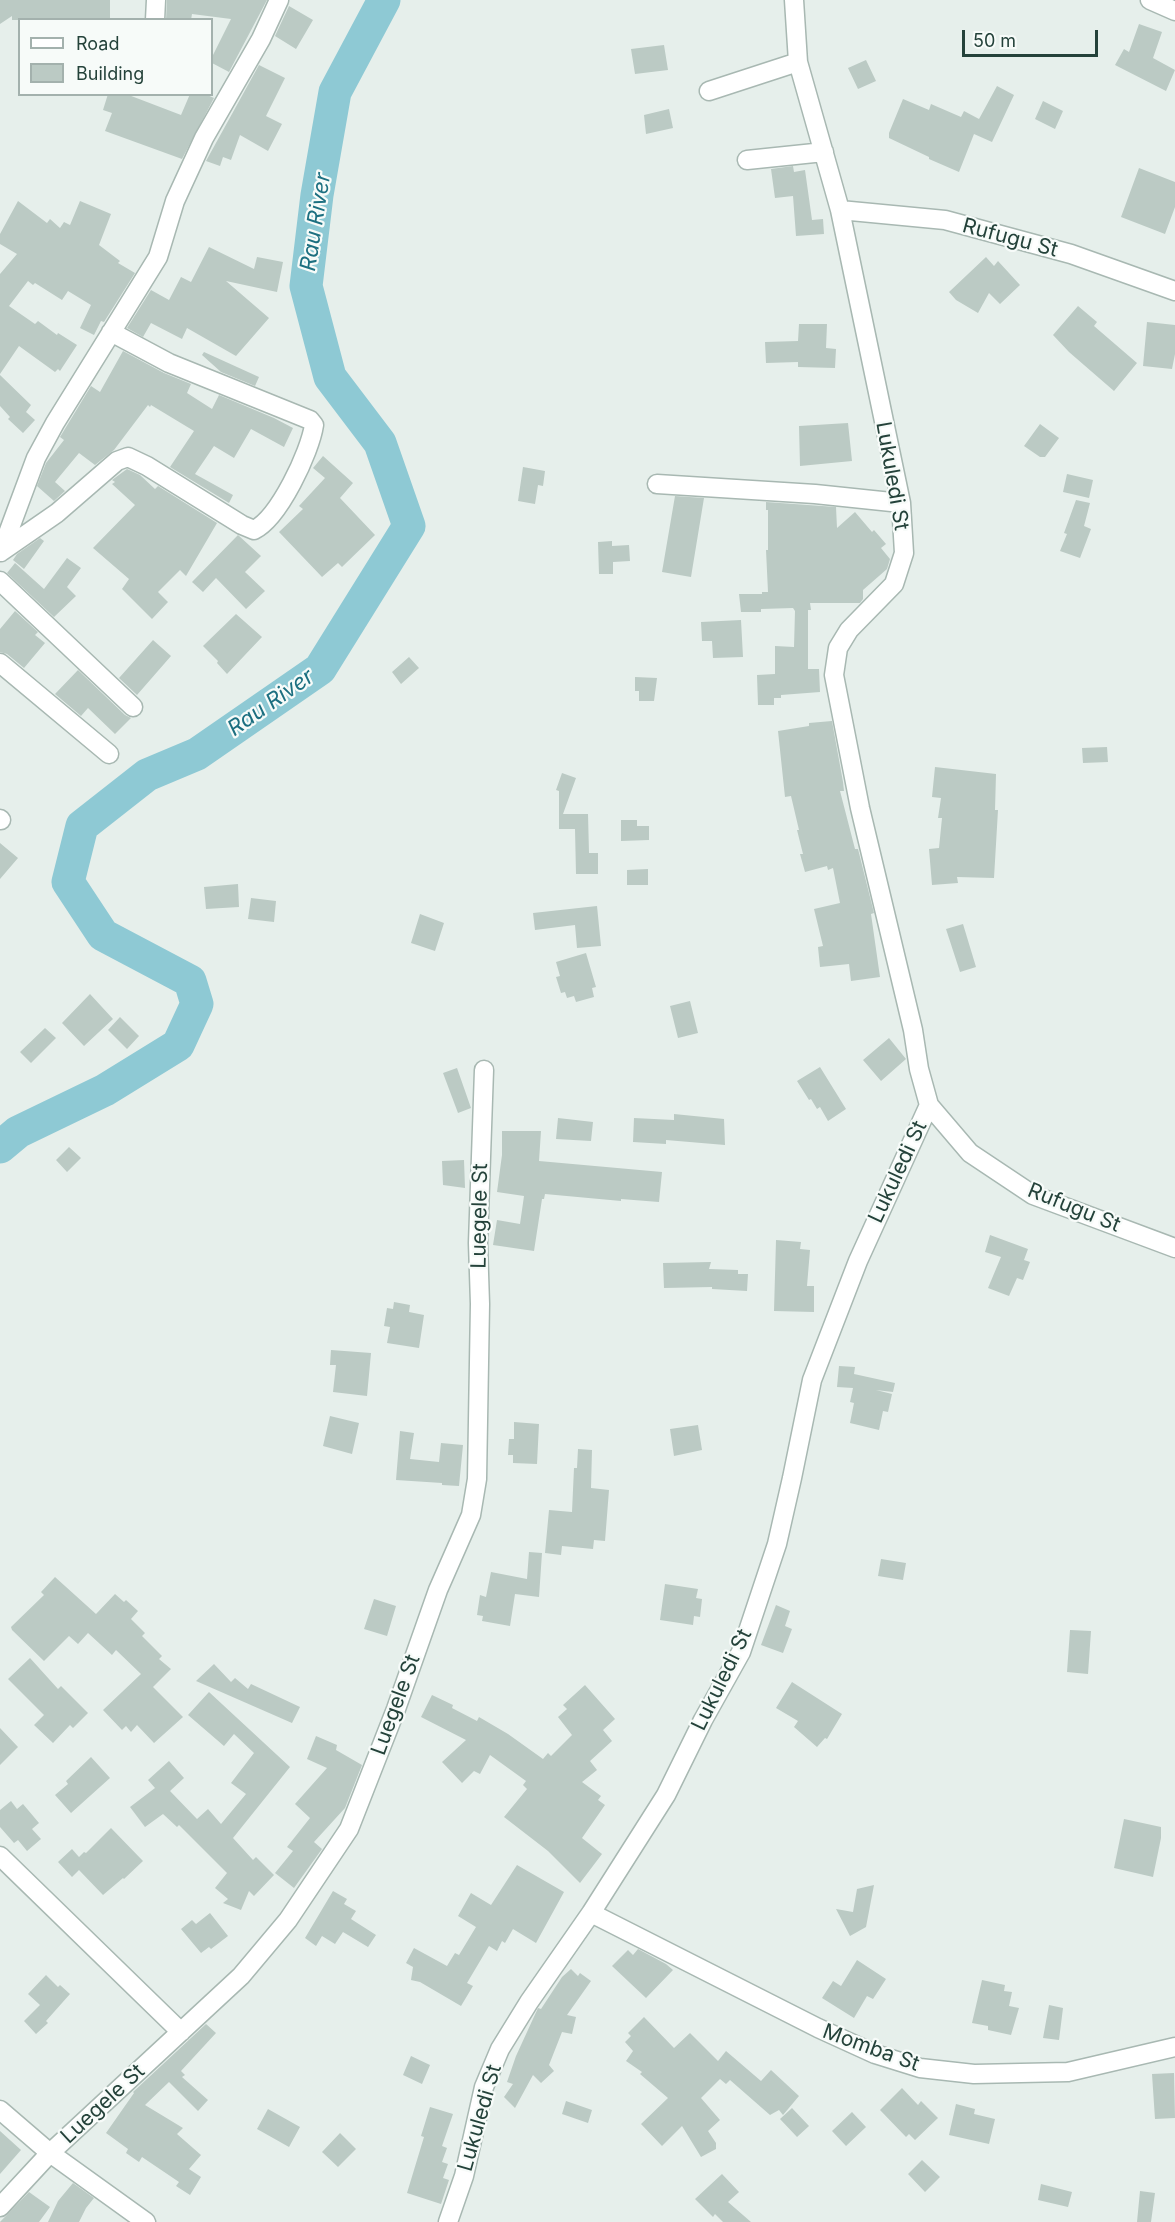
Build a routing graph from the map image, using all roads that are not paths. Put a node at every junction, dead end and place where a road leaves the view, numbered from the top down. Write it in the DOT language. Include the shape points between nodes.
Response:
graph roads {
  1 [pos="156,0"];
  2 [pos="279,0"];
  3 [pos="794,0"];
  4 [pos="1150,0"];
  5 [pos="1175,11"];
  6 [pos="155,18"];
  7 [pos="798,62"];
  8 [pos="709,91"];
  9 [pos="824,152"];
  10 [pos="747,160"];
  11 [pos="840,210"];
  12 [pos="1175,291"];
  13 [pos="111,332"];
  14 [pos="657,484"];
  15 [pos="901,503"];
  16 [pos="1,553"];
  17 [pos="0,581"];
  18 [pos="0,663"];
  19 [pos="133,707"];
  20 [pos="109,754"];
  21 [pos="484,1070"];
  22 [pos="929,1105"];
  23 [pos="1175,1248"];
  24 [pos="0,1856"];
  25 [pos="591,1913"];
  26 [pos="182,2032"];
  27 [pos="1175,2047"];
  28 [pos="0,2110"];
  29 [pos="50,2153"];
  30 [pos="0,2207"];
  31 [pos="146,2222"];
  32 [pos="448,2222"];
  1 -- 6 [label="street"];
  2 -- 13 [label="street" via="204,138 175,201 158,257"];
  3 -- 7 [label="street, Lukuledi St"];
  4 -- 5 [label="street"];
  7 -- 8 [label="street"];
  7 -- 9 [label="street, Lukuledi St"];
  9 -- 10 [label="street"];
  9 -- 11 [label="street, Lukuledi St"];
  11 -- 12 [label="street, Rufugu St" via="945,220 1071,254"];
  11 -- 15 [label="street, Lukuledi St"];
  13 -- 16 [label="street" via="36,458"];
  13 -- 16 [label="street" via="170,363 310,420 314,425 312,439 300,468 272,514 254,530 128,457 117,461 57,513"];
  14 -- 15 [label="street"];
  15 -- 22 [label="street, Lukuledi St" via="904,553 894,584 849,630 838,648 834,675 860,808"];
  17 -- 19 [label="street"];
  18 -- 20 [label="street"];
  21 -- 26 [label="street, Luegele St" via="478,1243 477,1479 471,1515 438,1590 349,1829 288,1920 242,1976"];
  22 -- 23 [label="street, Rufugu St" via="970,1153 1033,1195"];
  22 -- 25 [label="street, Lukuledi St" via="858,1261 812,1380 777,1544 741,1652 666,1795"];
  24 -- 26 [label="street"];
  25 -- 27 [label="street, Momba St" via="818,2028 875,2054 921,2068 974,2074 1068,2072"];
  25 -- 32 [label="street, Lukuledi St" via="500,2049 484,2087 464,2176"];
  26 -- 29 [label="street, Luegele St"];
  28 -- 29 [label="street"];
  29 -- 30 [label="street, Luegele St"];
  29 -- 31 [label="street"];
}
